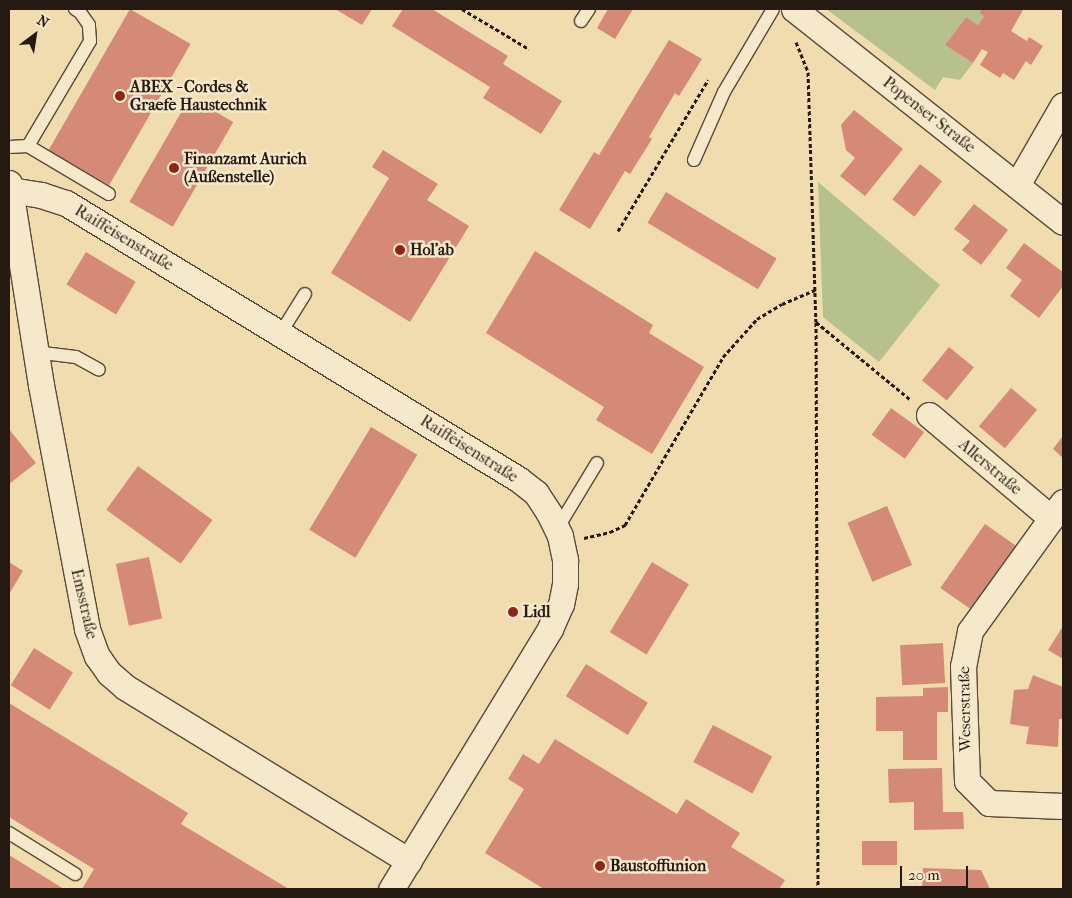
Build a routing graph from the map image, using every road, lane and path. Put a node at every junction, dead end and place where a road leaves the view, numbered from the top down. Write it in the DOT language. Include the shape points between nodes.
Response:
graph roads {
  1 [pos="75,9"];
  2 [pos="462,9"];
  3 [pos="589,9"];
  4 [pos="773,9"];
  5 [pos="798,12"];
  6 [pos="581,21"];
  7 [pos="530,49"];
  8 [pos="710,77"];
  9 [pos="1063,105"];
  10 [pos="28,146"];
  11 [pos="9,147"];
  12 [pos="694,160"];
  13 [pos="1017,185"];
  14 [pos="9,187"];
  15 [pos="109,194"];
  16 [pos="1063,222"];
  17 [pos="618,231"];
  18 [pos="815,290"];
  19 [pos="305,294"];
  20 [pos="816,322"];
  21 [pos="280,334"];
  22 [pos="35,352"];
  23 [pos="99,370"];
  24 [pos="929,415"];
  25 [pos="597,463"];
  26 [pos="1057,510"];
  27 [pos="559,536"];
  28 [pos="1063,806"];
  29 [pos="9,833"];
  30 [pos="409,861"];
  31 [pos="75,874"];
  32 [pos="391,889"];
  33 [pos="818,889"];
  1 -- 10 [label="lane" via="89,25 90,41"];
  2 -- 7 [label="path"];
  3 -- 6 [label="lane"];
  4 -- 12 [label="lane" via="724,92"];
  5 -- 13 [label="street, Popenser Straße"];
  5 -- 18 [label="path" via="792,32 808,72"];
  8 -- 17 [label="path"];
  9 -- 13 [label="street"];
  10 -- 11 [label="lane"];
  10 -- 15 [label="lane"];
  13 -- 16 [label="street, Popenser Straße"];
  14 -- 21 [label="street, Raiffeisenstraße" via="66,203"];
  14 -- 22 [label="street, Emsstraße" via="21,289"];
  18 -- 20 [label="path"];
  18 -- 27 [label="path" via="757,319 723,357 625,524 610,532"];
  19 -- 21 [label="lane"];
  20 -- 24 [label="path"];
  20 -- 33 [label="path"];
  21 -- 27 [label="street, Raiffeisenstraße" via="518,479 536,493"];
  22 -- 23 [label="lane" via="76,357"];
  22 -- 30 [label="street, Emsstraße" via="87,629 97,656 109,673 150,704"];
  24 -- 26 [label="street, Allerstraße"];
  25 -- 27 [label="lane"];
  26 -- 28 [label="street, Weserstraße" via="970,630 962,666 967,781 990,802"];
  27 -- 30 [label="street, Raiffeisenstraße" via="565,560 565,584 550,629"];
  29 -- 31 [label="lane"];
  30 -- 32 [label="street, Raiffeisenstraße"];
}
